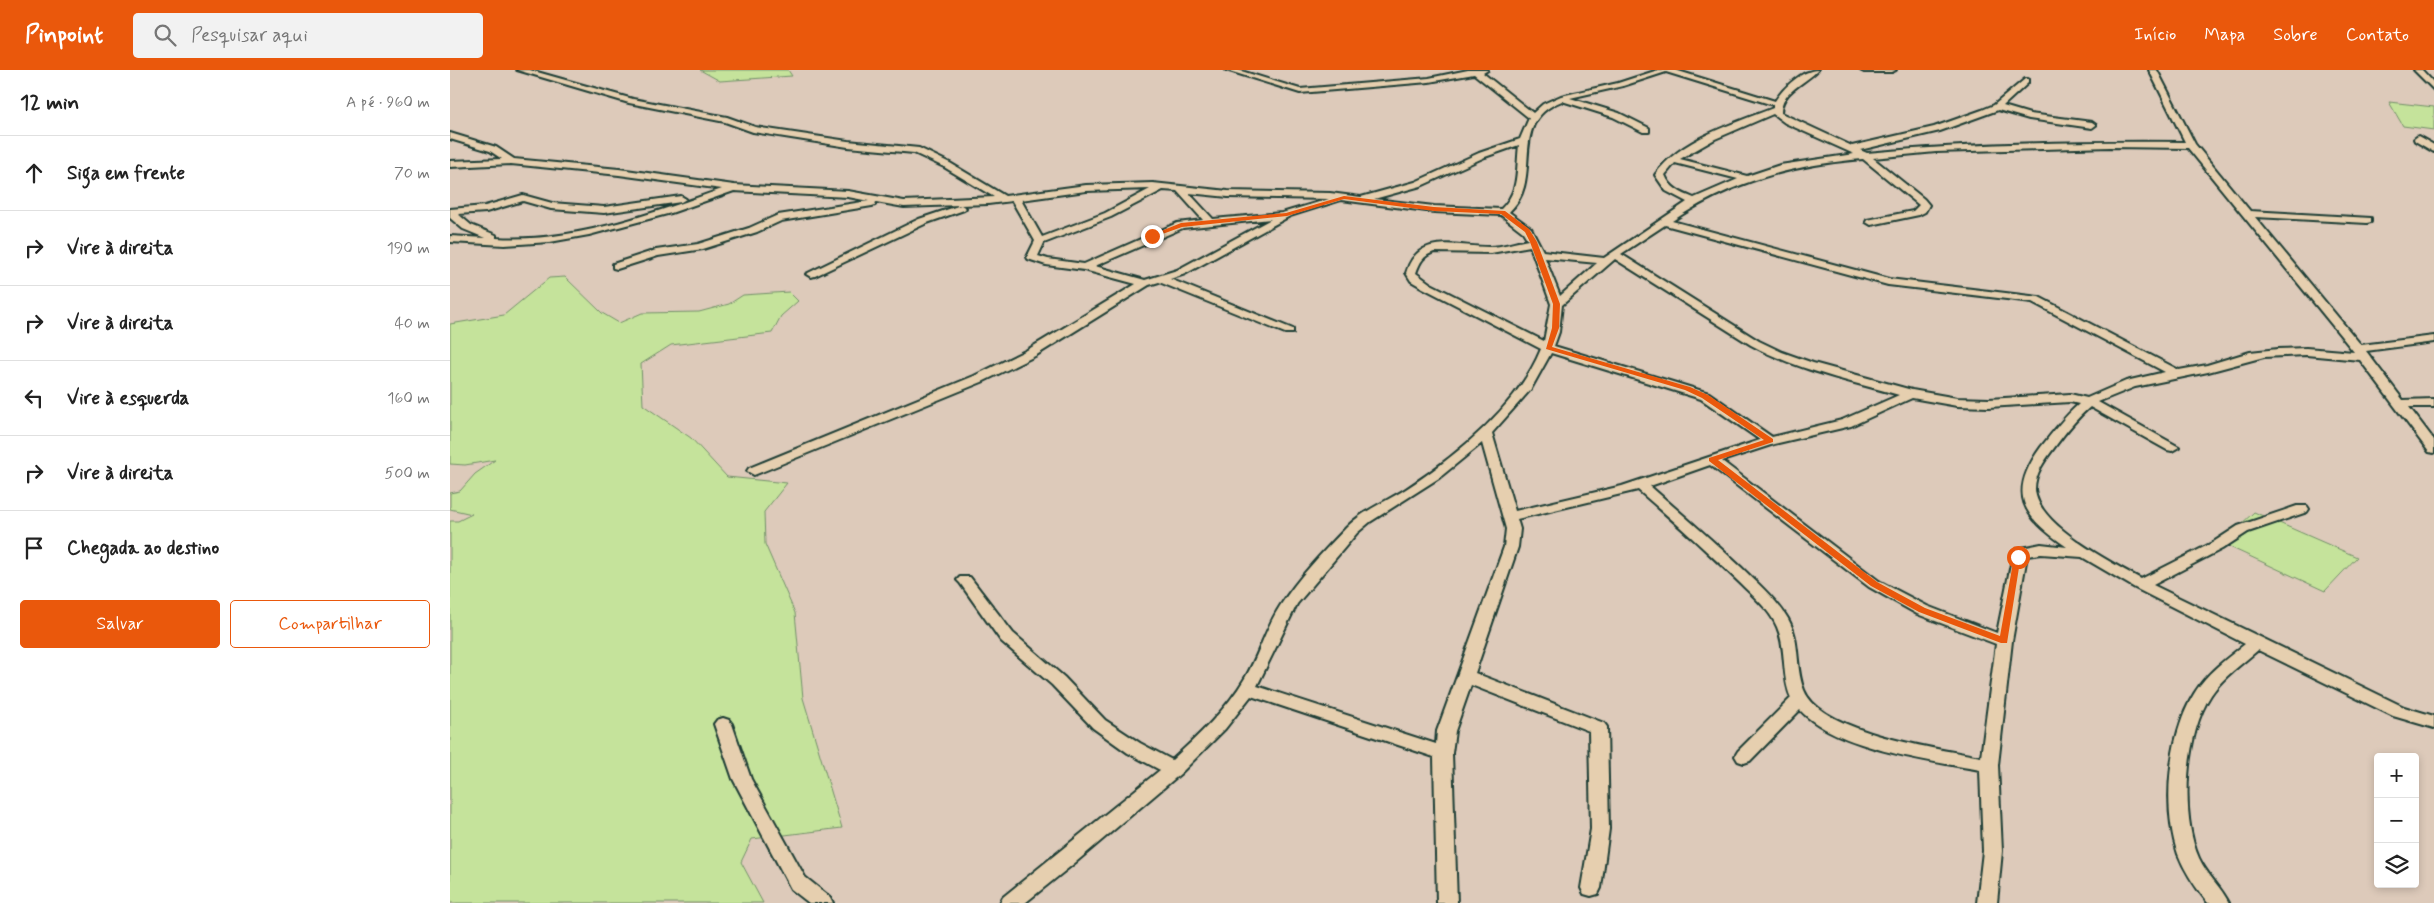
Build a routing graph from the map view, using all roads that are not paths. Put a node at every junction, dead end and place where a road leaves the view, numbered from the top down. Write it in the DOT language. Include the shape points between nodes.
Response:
graph roads {
  1 [pos="521,70"];
  2 [pos="1230,70"];
  3 [pos="1666,70"];
  4 [pos="1814,70"];
  5 [pos="1864,70"];
  6 [pos="1892,70"];
  7 [pos="2153,70"];
  8 [pos="2418,70"];
  9 [pos="1478,71"];
  10 [pos="2025,81"];
  11 [pos="2434,88"];
  12 [pos="1562,98"];
  13 [pos="1777,107"];
  14 [pos="1996,107"];
  15 [pos="1533,118"];
  16 [pos="2092,125"];
  17 [pos="1646,130"];
  18 [pos="450,136"];
  19 [pos="2418,138"];
  20 [pos="1524,141"];
  21 [pos="2191,145"];
  22 [pos="2434,149"];
  23 [pos="1851,150"];
  24 [pos="1864,155"];
  25 [pos="1672,160"];
  26 [pos="511,161"];
  27 [pos="450,164"];
  28 [pos="1748,179"];
  29 [pos="1127,186"];
  30 [pos="1161,187"];
  31 [pos="734,188"];
  32 [pos="1180,189"];
  33 [pos="723,192"];
  34 [pos="1010,199"];
  35 [pos="1350,199"];
  36 [pos="885,201"];
  37 [pos="988,201"];
  38 [pos="1694,202"];
  39 [pos="1122,207"];
  40 [pos="450,212"];
  41 [pos="1503,212"];
  42 [pos="1287,214"];
  43 [pos="2248,214"];
  44 [pos="2367,220"];
  45 [pos="1212,222"];
  46 [pos="1666,222"];
  47 [pos="1871,222"];
  48 [pos="450,239"];
  49 [pos="1040,241"];
  50 [pos="505,242"];
  51 [pos="1534,242"];
  52 [pos="1538,254"];
  53 [pos="1610,258"];
  54 [pos="618,266"];
  55 [pos="1085,268"];
  56 [pos="812,274"];
  57 [pos="1161,279"];
  58 [pos="1146,283"];
  59 [pos="1557,304"];
  60 [pos="1289,332"];
  61 [pos="2434,339"];
  62 [pos="1548,348"];
  63 [pos="2360,353"];
  64 [pos="2175,373"];
  65 [pos="1912,394"];
  66 [pos="2089,402"];
  67 [pos="2434,403"];
  68 [pos="2399,404"];
  69 [pos="1485,432"];
  70 [pos="1770,440"];
  71 [pos="2172,447"];
  72 [pos="2434,449"];
  73 [pos="1712,460"];
  74 [pos="754,471"];
  75 [pos="1640,484"];
  76 [pos="2302,509"];
  77 [pos="1509,517"];
  78 [pos="2088,554"];
  79 [pos="965,580"];
  80 [pos="2140,585"];
  81 [pos="2004,641"];
  82 [pos="2257,643"];
  83 [pos="1465,676"];
  84 [pos="1247,689"];
  85 [pos="1800,699"];
  86 [pos="2434,722"];
  87 [pos="724,724"];
  88 [pos="1443,753"];
  89 [pos="1744,756"];
  90 [pos="1989,765"];
  91 [pos="1174,769"];
  92 [pos="1591,888"];
  93 [pos="822,903"];
  94 [pos="1010,903"];
  95 [pos="1447,903"];
  96 [pos="1987,903"];
  97 [pos="2219,903"];
  1 -- 34 [label="street" via="632,101 727,120 753,130 916,150"];
  2 -- 9 [label="street" via="1314,92 1429,80"];
  3 -- 12 [label="street"];
  3 -- 13 [label="street"];
  4 -- 13 [label="street" via="1789,89"];
  5 -- 6 [label="street"];
  7 -- 21 [label="street"];
  8 -- 11 [label="street"];
  9 -- 15 [label="street"];
  10 -- 14 [label="street"];
  12 -- 15 [label="street" via="1538,111"];
  12 -- 17 [label="street" via="1616,115"];
  13 -- 23 [label="street" via="1780,117"];
  13 -- 25 [label="street" via="1694,146"];
  14 -- 16 [label="street" via="2034,117"];
  14 -- 23 [label="street" via="1937,130"];
  15 -- 20 [label="street"];
  18 -- 26 [label="street" via="493,149"];
  19 -- 22 [label="street"];
  20 -- 35 [label="street" via="1482,155 1418,184"];
  20 -- 41 [label="street" via="1522,182 1514,204"];
  21 -- 24 [label="street" via="2014,146"];
  21 -- 43 [label="street"];
  23 -- 24 [label="street"];
  24 -- 28 [label="street" via="1780,168"];
  24 -- 47 [label="street" via="1924,205 1916,213"];
  25 -- 28 [label="street"];
  25 -- 38 [label="street" via="1660,172 1662,182 1669,190"];
  26 -- 27 [label="street"];
  26 -- 31 [label="street"];
  28 -- 38 [label="street"];
  29 -- 30 [label="street"];
  29 -- 34 [label="street" via="1086,188"];
  29 -- 39 [label="street" via="1112,199"];
  30 -- 32 [label="street"];
  30 -- 39 [label="street"];
  31 -- 33 [label="street"];
  31 -- 36 [label="street" via="818,191"];
  32 -- 35 [label="street"];
  32 -- 45 [label="street"];
  33 -- 40 [label="street" via="604,210 551,206 523,198 486,209"];
  33 -- 50 [label="street" via="589,232"];
  34 -- 37 [label="street"];
  34 -- 49 [label="street"];
  35 -- 41 [label="street" via="1442,210"];
  35 -- 42 [label="street"];
  36 -- 37 [label="street" via="921,204"];
  36 -- 54 [label="street" via="783,217 699,247 656,253"];
  37 -- 56 [label="street" via="923,221"];
  38 -- 46 [label="street"];
  39 -- 49 [label="street"];
  40 -- 50 [label="street" via="467,227"];
  41 -- 51 [label="street" via="1527,230"];
  42 -- 45 [label="street"];
  42 -- 57 [label="street" via="1196,264"];
  43 -- 44 [label="street"];
  43 -- 63 [label="street"];
  45 -- 55 [label="street" via="1173,228"];
  46 -- 53 [label="street"];
  46 -- 64 [label="street" via="1888,282 2035,299"];
  48 -- 50 [label="street"];
  49 -- 55 [label="street" via="1032,257"];
  51 -- 52 [label="street"];
  51 -- 62 [label="street" via="1491,250 1453,246 1432,248 1414,262 1411,274 1427,286"];
  52 -- 53 [label="street"];
  52 -- 59 [label="street"];
  53 -- 59 [label="street"];
  53 -- 65 [label="street" via="1778,355"];
  55 -- 58 [label="street"];
  57 -- 58 [label="street"];
  57 -- 60 [label="street"];
  58 -- 74 [label="street" via="1048,344 987,375"];
  59 -- 62 [label="street" via="1556,328"];
  61 -- 63 [label="street"];
  62 -- 69 [label="street" via="1525,390"];
  62 -- 70 [label="street" via="1705,396"];
  63 -- 64 [label="street" via="2280,351"];
  63 -- 68 [label="street"];
  64 -- 66 [label="street" via="2120,388"];
  65 -- 66 [label="street" via="1966,403 2070,398"];
  65 -- 70 [label="street" via="1859,419"];
  66 -- 71 [label="street"];
  66 -- 78 [label="street" via="2060,432 2032,468 2028,479 2028,496 2034,509"];
  67 -- 68 [label="street"];
  68 -- 72 [label="street"];
  69 -- 77 [label="street"];
  69 -- 84 [label="street" via="1421,485 1353,529 1286,609"];
  70 -- 73 [label="street"];
  73 -- 75 [label="street"];
  73 -- 81 [label="street" via="1874,584 1922,610"];
  75 -- 77 [label="street"];
  75 -- 85 [label="street" via="1722,558 1781,619 1790,645 1794,685"];
  76 -- 80 [label="street" via="2243,529 2217,546"];
  77 -- 83 [label="street" via="1511,547"];
  78 -- 80 [label="street"];
  78 -- 81 [label="street" via="2041,549 2022,552 2018,557"];
  79 -- 91 [label="street" via="1007,637 1058,681 1100,724 1134,748"];
  80 -- 82 [label="street"];
  81 -- 90 [label="street"];
  82 -- 86 [label="street" via="2399,712"];
  82 -- 97 [label="street" via="2206,690 2184,734 2181,799 2185,845"];
  83 -- 88 [label="street" via="1446,731"];
  83 -- 92 [label="street" via="1598,727 1600,829"];
  84 -- 88 [label="street"];
  84 -- 91 [label="street" via="1204,741"];
  85 -- 89 [label="street"];
  85 -- 90 [label="street" via="1826,722 1855,735"];
  87 -- 93 [label="street" via="742,779 798,883"];
  88 -- 95 [label="street"];
  90 -- 96 [label="street" via="1993,837"];
  91 -- 94 [label="street"];
}
